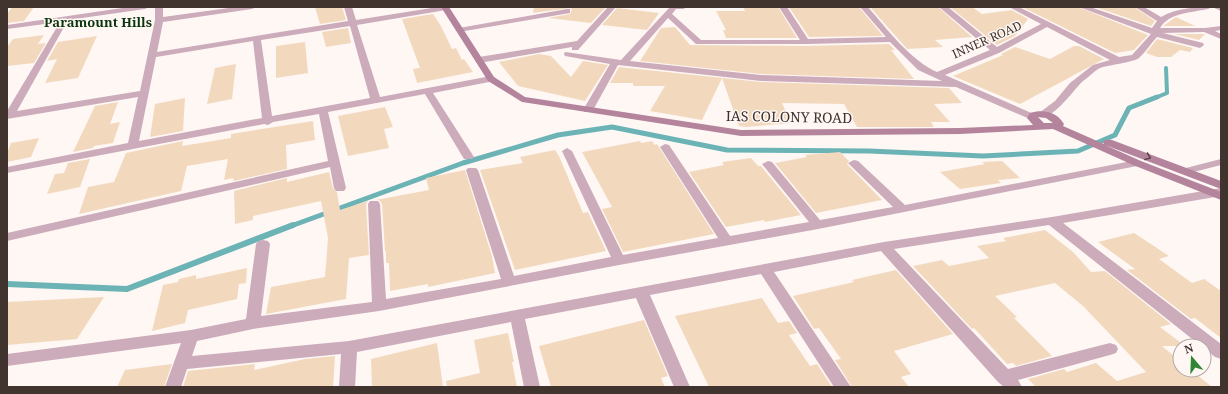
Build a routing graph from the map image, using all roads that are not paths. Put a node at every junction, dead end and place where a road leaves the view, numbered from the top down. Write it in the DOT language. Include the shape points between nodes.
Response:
graph roads {
  1 [pos="145,7"];
  2 [pos="159,7"];
  3 [pos="252,7"];
  4 [pos="348,7"];
  5 [pos="612,7"];
  6 [pos="681,7"];
  7 [pos="783,7"];
  8 [pos="864,7"];
  9 [pos="943,7"];
  10 [pos="1012,7"];
  11 [pos="1083,7"];
  12 [pos="1139,7"];
  13 [pos="1208,7"];
  14 [pos="1216,7"];
  15 [pos="446,8"];
  16 [pos="1221,9"];
  17 [pos="567,11"];
  18 [pos="668,14"];
  19 [pos="65,19"];
  20 [pos="159,20"];
  21 [pos="1161,20"];
  22 [pos="353,23"];
  23 [pos="1046,25"];
  24 [pos="7,26"];
  25 [pos="1221,28"];
  26 [pos="460,30"];
  27 [pos="1205,30"];
  28 [pos="1155,32"];
  29 [pos="1221,37"];
  30 [pos="257,38"];
  31 [pos="892,39"];
  32 [pos="806,42"];
  33 [pos="580,44"];
  34 [pos="1200,46"];
  35 [pos="996,51"];
  36 [pos="151,55"];
  37 [pos="479,60"];
  38 [pos="1118,60"];
  39 [pos="620,62"];
  40 [pos="937,75"];
  41 [pos="492,79"];
  42 [pos="958,84"];
  43 [pos="428,92"];
  44 [pos="143,93"];
  45 [pos="376,101"];
  46 [pos="588,110"];
  47 [pos="323,111"];
  48 [pos="1043,115"];
  49 [pos="8,116"];
  50 [pos="1032,116"];
  51 [pos="268,122"];
  52 [pos="1053,125"];
  53 [pos="133,145"];
  54 [pos="1108,145"];
  55 [pos="665,147"];
  56 [pos="567,151"];
  57 [pos="468,157"];
  58 [pos="1221,162"];
  59 [pos="334,163"];
  60 [pos="854,163"];
  61 [pos="1137,163"];
  62 [pos="768,164"];
  63 [pos="7,170"];
  64 [pos="472,170"];
  65 [pos="1186,172"];
  66 [pos="340,188"];
  67 [pos="1219,191"];
  68 [pos="374,204"];
  69 [pos="902,209"];
  70 [pos="1052,221"];
  71 [pos="818,224"];
  72 [pos="7,237"];
  73 [pos="727,241"];
  74 [pos="264,244"];
  75 [pos="884,246"];
  76 [pos="619,260"];
  77 [pos="764,268"];
  78 [pos="509,282"];
  79 [pos="642,292"];
  80 [pos="378,306"];
  81 [pos="517,315"];
  82 [pos="253,323"];
  83 [pos="191,336"];
  84 [pos="350,347"];
  85 [pos="1110,349"];
  86 [pos="1221,353"];
  87 [pos="7,360"];
  88 [pos="181,363"];
  89 [pos="1009,382"];
  90 [pos="173,387"];
  91 [pos="347,387"];
  92 [pos="532,387"];
  93 [pos="682,387"];
  94 [pos="843,387"];
  1 -- 19 [label="street"];
  2 -- 20 [label="street"];
  3 -- 20 [label="street"];
  4 -- 22 [label="street"];
  5 -- 33 [label="street"];
  6 -- 18 [label="street" via="674,7"];
  7 -- 32 [label="street"];
  8 -- 31 [label="street"];
  9 -- 35 [label="street"];
  10 -- 23 [label="street"];
  11 -- 28 [label="street"];
  12 -- 21 [label="street"];
  13 -- 21 [label="street" via="1171,14"];
  14 -- 16 [label="street"];
  15 -- 22 [label="street"];
  15 -- 26 [label="street"];
  17 -- 26 [label="street"];
  18 -- 32 [label="street" via="699,42"];
  18 -- 39 [label="street"];
  19 -- 24 [label="street"];
  19 -- 49 [label="street"];
  20 -- 36 [label="street"];
  21 -- 28 [label="street"];
  22 -- 30 [label="street"];
  22 -- 45 [label="street"];
  23 -- 35 [label="street, INNER ROAD"];
  23 -- 38 [label="street"];
  25 -- 27 [label="street"];
  26 -- 37 [label="street"];
  27 -- 28 [label="street"];
  27 -- 29 [label="street"];
  28 -- 34 [label="street"];
  28 -- 38 [label="street" via="1135,57"];
  30 -- 36 [label="street"];
  30 -- 51 [label="street"];
  31 -- 32 [label="street"];
  31 -- 40 [label="street" via="921,68"];
  33 -- 37 [label="street"];
  33 -- 39 [label="street" via="568,54"];
  35 -- 40 [label="street, INNER ROAD"];
  36 -- 44 [label="street"];
  37 -- 41 [label="street"];
  38 -- 48 [label="street" via="1096,68 1073,85 1058,103"];
  39 -- 42 [label="street" via="760,78"];
  39 -- 46 [label="street"];
  40 -- 42 [label="street"];
  41 -- 43 [label="street"];
  41 -- 46 [label="street, IAS COLONY ROAD" via="522,99"];
  42 -- 50 [label="street"];
  43 -- 45 [label="street"];
  43 -- 57 [label="street"];
  44 -- 49 [label="street"];
  44 -- 53 [label="street"];
  45 -- 47 [label="street"];
  46 -- 52 [label="street, IAS COLONY ROAD" via="741,133 960,131"];
  47 -- 51 [label="street"];
  47 -- 59 [label="street"];
  48 -- 50 [label="street"];
  48 -- 52 [label="street" via="1054,118"];
  50 -- 52 [label="street" via="1035,122"];
  51 -- 53 [label="street"];
  52 -- 54 [label="street"];
  53 -- 63 [label="street"];
  54 -- 61 [label="street"];
  54 -- 65 [label="street, one-way"];
  55 -- 73 [label="street"];
  56 -- 76 [label="street"];
  58 -- 65 [label="street"];
  59 -- 66 [label="street"];
  59 -- 72 [label="street"];
  60 -- 69 [label="street"];
  61 -- 67 [label="street"];
  61 -- 69 [label="street"];
  62 -- 71 [label="street"];
  64 -- 78 [label="street"];
  65 -- 67 [label="street"];
  67 -- 70 [label="street"];
  68 -- 80 [label="street"];
  69 -- 71 [label="street"];
  70 -- 75 [label="street"];
  70 -- 86 [label="street"];
  71 -- 73 [label="street"];
  73 -- 76 [label="street"];
  74 -- 82 [label="street"];
  75 -- 77 [label="street"];
  75 -- 89 [label="street"];
  76 -- 78 [label="street"];
  77 -- 79 [label="street"];
  77 -- 94 [label="street"];
  78 -- 80 [label="street"];
  79 -- 81 [label="street"];
  79 -- 93 [label="street"];
  80 -- 82 [label="street"];
  81 -- 84 [label="street"];
  81 -- 92 [label="street"];
  82 -- 83 [label="street"];
  83 -- 87 [label="street"];
  83 -- 88 [label="street"];
  84 -- 88 [label="street"];
  84 -- 91 [label="street"];
  85 -- 89 [label="street"];
  88 -- 90 [label="street"];
}
